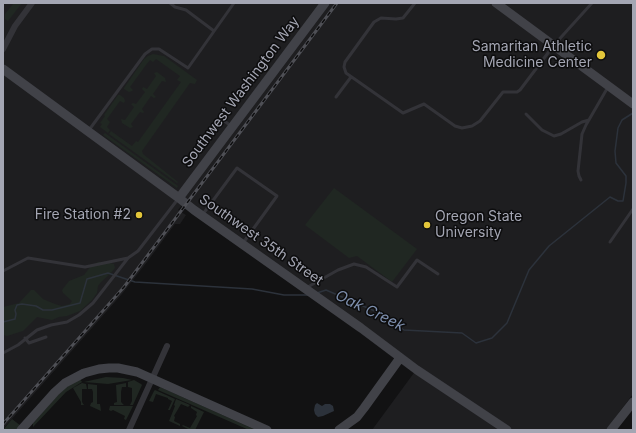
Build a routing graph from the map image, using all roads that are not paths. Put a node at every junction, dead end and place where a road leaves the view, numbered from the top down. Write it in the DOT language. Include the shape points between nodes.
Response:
graph roads {
  1 [pos="32,3"];
  2 [pos="170,3"];
  3 [pos="234,3"];
  4 [pos="325,3"];
  5 [pos="415,3"];
  6 [pos="592,3"];
  7 [pos="498,4"];
  8 [pos="214,30"];
  9 [pos="554,45"];
  10 [pos="3,49"];
  11 [pos="3,69"];
  12 [pos="351,76"];
  13 [pos="609,86"];
  14 [pos="336,97"];
  15 [pos="633,104"];
  16 [pos="526,114"];
  17 [pos="223,120"];
  18 [pos="589,120"];
  19 [pos="232,127"];
  20 [pos="88,132"];
  21 [pos="581,180"];
  22 [pos="179,198"];
  23 [pos="209,206"];
  24 [pos="633,209"];
  25 [pos="629,215"];
  26 [pos="202,216"];
  27 [pos="633,217"];
  28 [pos="249,235"];
  29 [pos="610,242"];
  30 [pos="242,244"];
  31 [pos="128,258"];
  32 [pos="3,271"];
  33 [pos="438,274"];
  34 [pos="307,290"];
  35 [pos="46,337"];
  36 [pos="25,338"];
  37 [pos="167,346"];
  38 [pos="3,353"];
  39 [pos="400,358"];
  40 [pos="152,379"];
  41 [pos="633,402"];
  42 [pos="21,430"];
  43 [pos="129,430"];
  44 [pos="267,430"];
  45 [pos="339,430"];
  46 [pos="507,430"];
  47 [pos="612,430"];
  1 -- 10 [label="street" via="15,26"];
  2 -- 8 [label="lane" via="186,10"];
  3 -- 8 [label="lane"];
  4 -- 19 [label="street, Southwest Washington Way"];
  5 -- 12 [label="lane" via="403,18 381,18 372,25 345,62 346,73"];
  6 -- 9 [label="lane"];
  7 -- 9 [label="street"];
  8 -- 20 [label="lane" via="188,68 158,49 148,51"];
  9 -- 12 [label="lane" via="520,90 503,92 480,121 462,128 455,126 424,104 403,113"];
  9 -- 13 [label="street"];
  11 -- 20 [label="street, Southwest 35th Street"];
  12 -- 14 [label="lane"];
  13 -- 15 [label="street"];
  13 -- 18 [label="lane"];
  16 -- 18 [label="lane" via="542,130 554,136"];
  17 -- 19 [label="lane"];
  18 -- 21 [label="lane" via="581,141 578,171"];
  19 -- 22 [label="street, Southwest Washington Way"];
  20 -- 22 [label="street, Southwest 35th Street"];
  22 -- 26 [label="street, Southwest 35th Street"];
  22 -- 31 [label="lane" via="138,251"];
  23 -- 26 [label="lane"];
  23 -- 28 [label="lane"];
  23 -- 28 [label="lane" via="237,168 277,196"];
  24 -- 25 [label="lane"];
  25 -- 27 [label="lane"];
  25 -- 29 [label="lane"];
  26 -- 30 [label="street, Southwest 35th Street"];
  28 -- 30 [label="lane"];
  30 -- 34 [label="street, Southwest 35th Street"];
  31 -- 32 [label="lane" via="85,267 28,258"];
  31 -- 36 [label="lane" via="93,303 80,315 67,322 37,330"];
  33 -- 34 [label="lane" via="417,260 397,287 372,270 354,264 338,270"];
  34 -- 39 [label="street, Southwest 35th Street"];
  35 -- 36 [label="lane" via="29,343"];
  36 -- 38 [label="lane"];
  37 -- 40 [label="street"];
  39 -- 45 [label="street" via="357,417"];
  39 -- 46 [label="street, Southwest 35th Street"];
  40 -- 42 [label="street" via="118,368 84,373 60,387"];
  40 -- 43 [label="street"];
  40 -- 44 [label="street"];
  41 -- 47 [label="street"];
}
